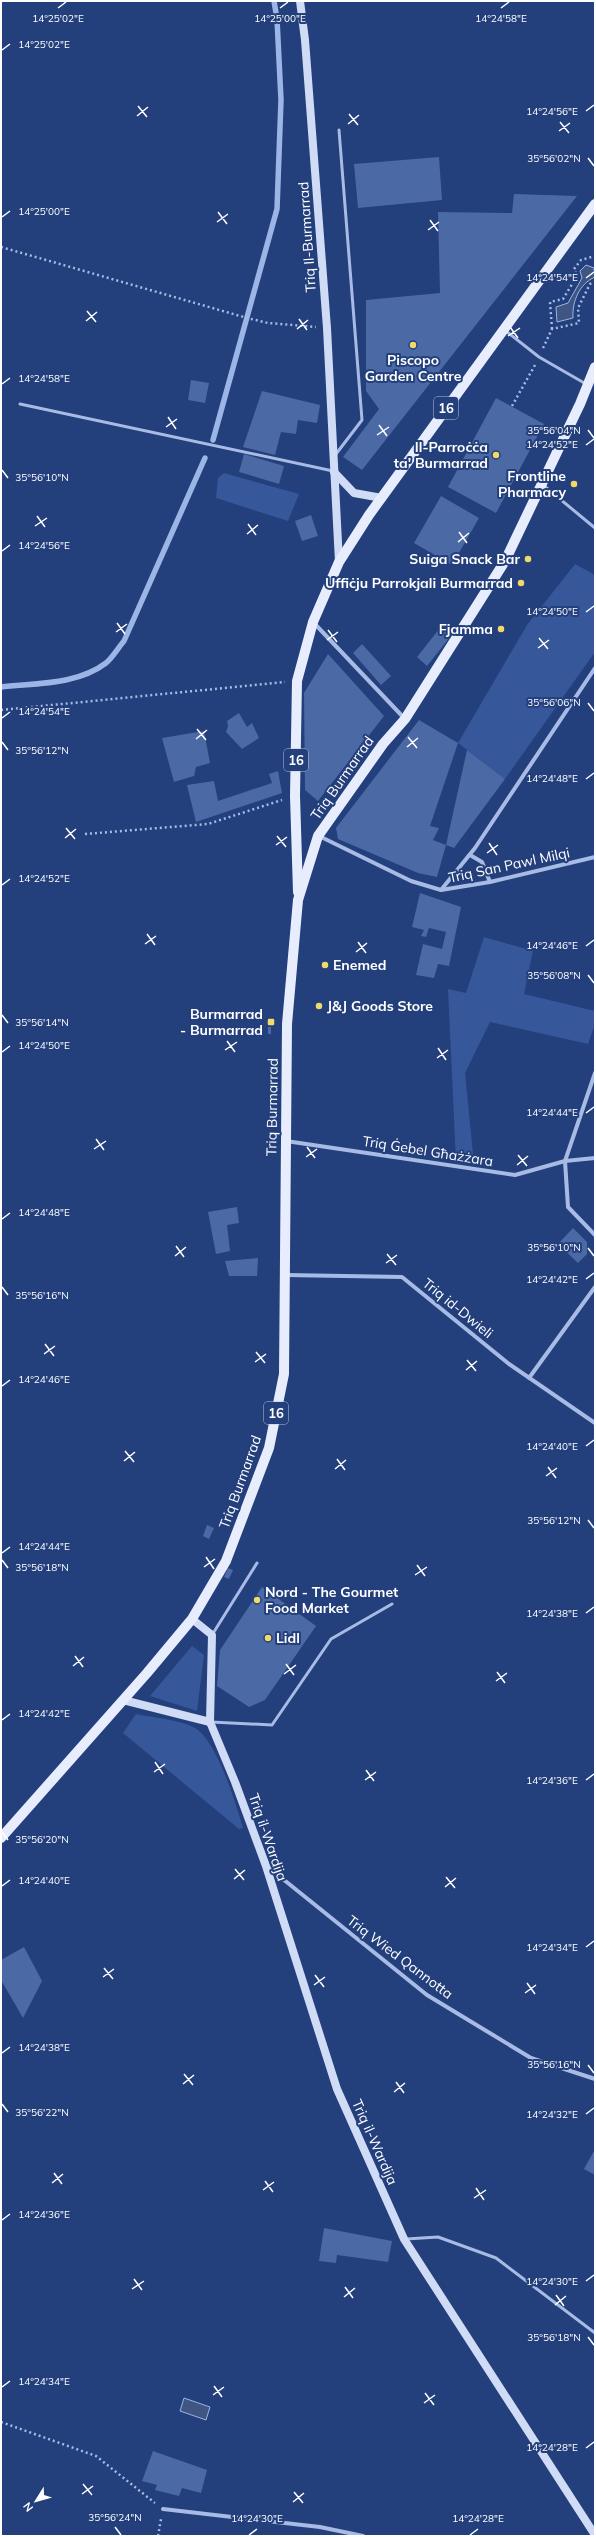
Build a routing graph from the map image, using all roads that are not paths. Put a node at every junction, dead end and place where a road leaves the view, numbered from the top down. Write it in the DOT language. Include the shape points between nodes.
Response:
graph roads {
  1 [pos="300,1"];
  2 [pos="339,130"];
  3 [pos="595,204"];
  4 [pos="503,328"];
  5 [pos="595,367"];
  6 [pos="588,385"];
  7 [pos="20,404"];
  8 [pos="333,457"];
  9 [pos="334,472"];
  10 [pos="542,484"];
  11 [pos="382,498"];
  12 [pos="595,528"];
  13 [pos="339,562"];
  14 [pos="313,622"];
  15 [pos="595,668"];
  16 [pos="405,719"];
  17 [pos="318,836"];
  18 [pos="470,855"];
  19 [pos="595,857"];
  20 [pos="490,882"];
  21 [pos="441,890"];
  22 [pos="298,900"];
  23 [pos="595,1073"];
  24 [pos="286,1141"];
  25 [pos="595,1158"];
  26 [pos="565,1161"];
  27 [pos="595,1235"];
  28 [pos="286,1276"];
  29 [pos="595,1287"];
  30 [pos="529,1378"];
  31 [pos="595,1423"];
  32 [pos="257,1563"];
  33 [pos="392,1604"];
  34 [pos="192,1620"];
  35 [pos="212,1635"];
  36 [pos="123,1700"];
  37 [pos="210,1722"];
  38 [pos="1,1838"];
  39 [pos="266,1866"];
  40 [pos="595,2079"];
  41 [pos="404,2239"];
  42 [pos="595,2333"];
  43 [pos="163,2509"];
  44 [pos="595,2535"];
  45 [pos="363,2536"];
  1 -- 8 [label="street, Triq Il-Burmarrad" via="327,328"];
  2 -- 8 [label="lane" via="362,420"];
  3 -- 4 [label="main road, 16"];
  4 -- 6 [label="lane" via="539,357"];
  4 -- 11 [label="main road, 16"];
  5 -- 6 [label="main road, Triq Burmarrad / 16"];
  6 -- 10 [label="main road, Triq Burmarrad / 16"];
  7 -- 9 [label="lane"];
  8 -- 9 [label="street, Triq Il-Burmarrad"];
  9 -- 11 [label="street" via="354,493"];
  9 -- 13 [label="street, Triq Il-Burmarrad"];
  10 -- 12 [label="lane"];
  10 -- 16 [label="main road, Triq Burmarrad / 16" via="505,561"];
  11 -- 13 [label="main road, 16"];
  13 -- 14 [label="main road, 16"];
  14 -- 16 [label="street"];
  14 -- 22 [label="main road, 16" via="297,681 295,796"];
  15 -- 18 [label="street"];
  16 -- 17 [label="main road, Triq Burmarrad / 16" via="383,744"];
  17 -- 21 [label="street, Triq San Pawl Milqi" via="411,882"];
  17 -- 22 [label="main road, Triq Burmarrad / 16"];
  18 -- 20 [label="street" via="482,862"];
  18 -- 21 [label="street"];
  19 -- 20 [label="street, Triq San Pawl Milqi"];
  20 -- 21 [label="street, Triq San Pawl Milqi"];
  22 -- 24 [label="main road, Triq Burmarrad / 16" via="287,1024"];
  23 -- 26 [label="street"];
  24 -- 26 [label="street, Triq Ġebel Għażżara" via="515,1175"];
  24 -- 28 [label="main road, Triq Burmarrad / 16"];
  25 -- 26 [label="street, Triq Ġebel Għażżara"];
  26 -- 27 [label="street" via="568,1207"];
  28 -- 30 [label="street, Triq id-Dwieli" via="402,1277"];
  28 -- 34 [label="main road, Triq Burmarrad / 16" via="284,1374 268,1448 226,1560"];
  29 -- 30 [label="street"];
  30 -- 31 [label="street, Triq id-Dwieli"];
  32 -- 35 [label="lane"];
  33 -- 37 [label="lane" via="331,1639 272,1725"];
  34 -- 35 [label="street"];
  34 -- 36 [label="main road, Triq Burmarrad / 16"];
  35 -- 37 [label="street, Triq il-Wardija"];
  36 -- 37 [label="street"];
  36 -- 38 [label="main road, Triq Burmarrad / 16"];
  37 -- 39 [label="street, Triq il-Wardija"];
  39 -- 40 [label="street, Triq Wied Qannotta" via="427,1995 532,2058"];
  39 -- 41 [label="street, Triq il-Wardija" via="337,2090"];
  41 -- 42 [label="lane" via="438,2237 496,2258"];
  41 -- 44 [label="street, Triq il-Wardija"];
  43 -- 45 [label="street" via="320,2527"];
}
